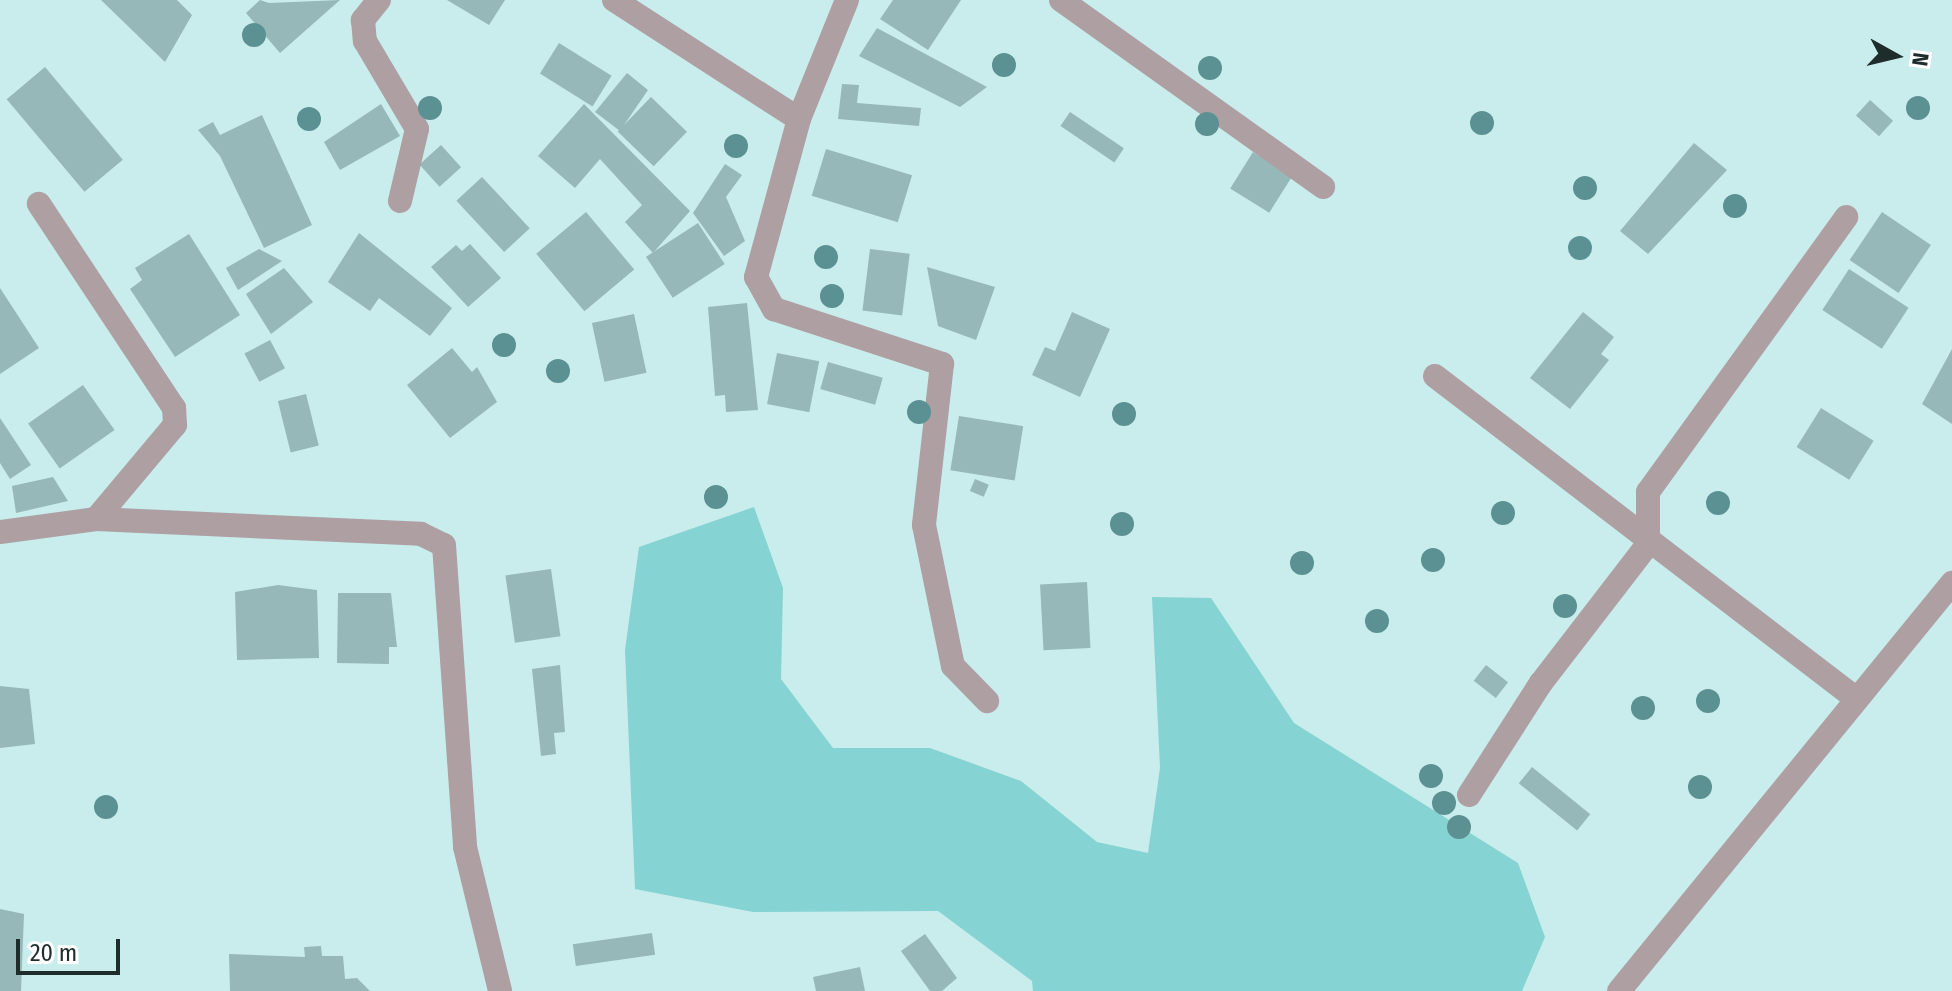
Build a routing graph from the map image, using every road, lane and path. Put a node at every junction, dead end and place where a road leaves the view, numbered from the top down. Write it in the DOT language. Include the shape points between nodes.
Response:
graph roads {
  1 [pos="379,0"];
  2 [pos="614,0"];
  3 [pos="847,0"];
  4 [pos="1061,0"];
  5 [pos="799,119"];
  6 [pos="1323,187"];
  7 [pos="400,201"];
  8 [pos="39,204"];
  9 [pos="1846,217"];
  10 [pos="1435,376"];
  11 [pos="96,519"];
  12 [pos="0,532"];
  13 [pos="1648,544"];
  14 [pos="1952,583"];
  15 [pos="1854,697"];
  16 [pos="987,701"];
  17 [pos="1469,795"];
  18 [pos="500,991"];
  19 [pos="1619,991"];
  1 -- 7 [label="street" via="363,20 365,41 417,129"];
  2 -- 5 [label="street"];
  3 -- 5 [label="street"];
  4 -- 6 [label="street"];
  5 -- 16 [label="street" via="756,277 774,309 942,364 925,533 953,666"];
  8 -- 11 [label="street" via="174,408 168,440"];
  9 -- 13 [label="street" via="1648,492"];
  10 -- 13 [label="street"];
  11 -- 12 [label="street"];
  11 -- 18 [label="street" via="421,534 444,545 465,847"];
  13 -- 15 [label="street"];
  13 -- 17 [label="street" via="1541,683"];
  14 -- 15 [label="street"];
  15 -- 19 [label="street"];
}
